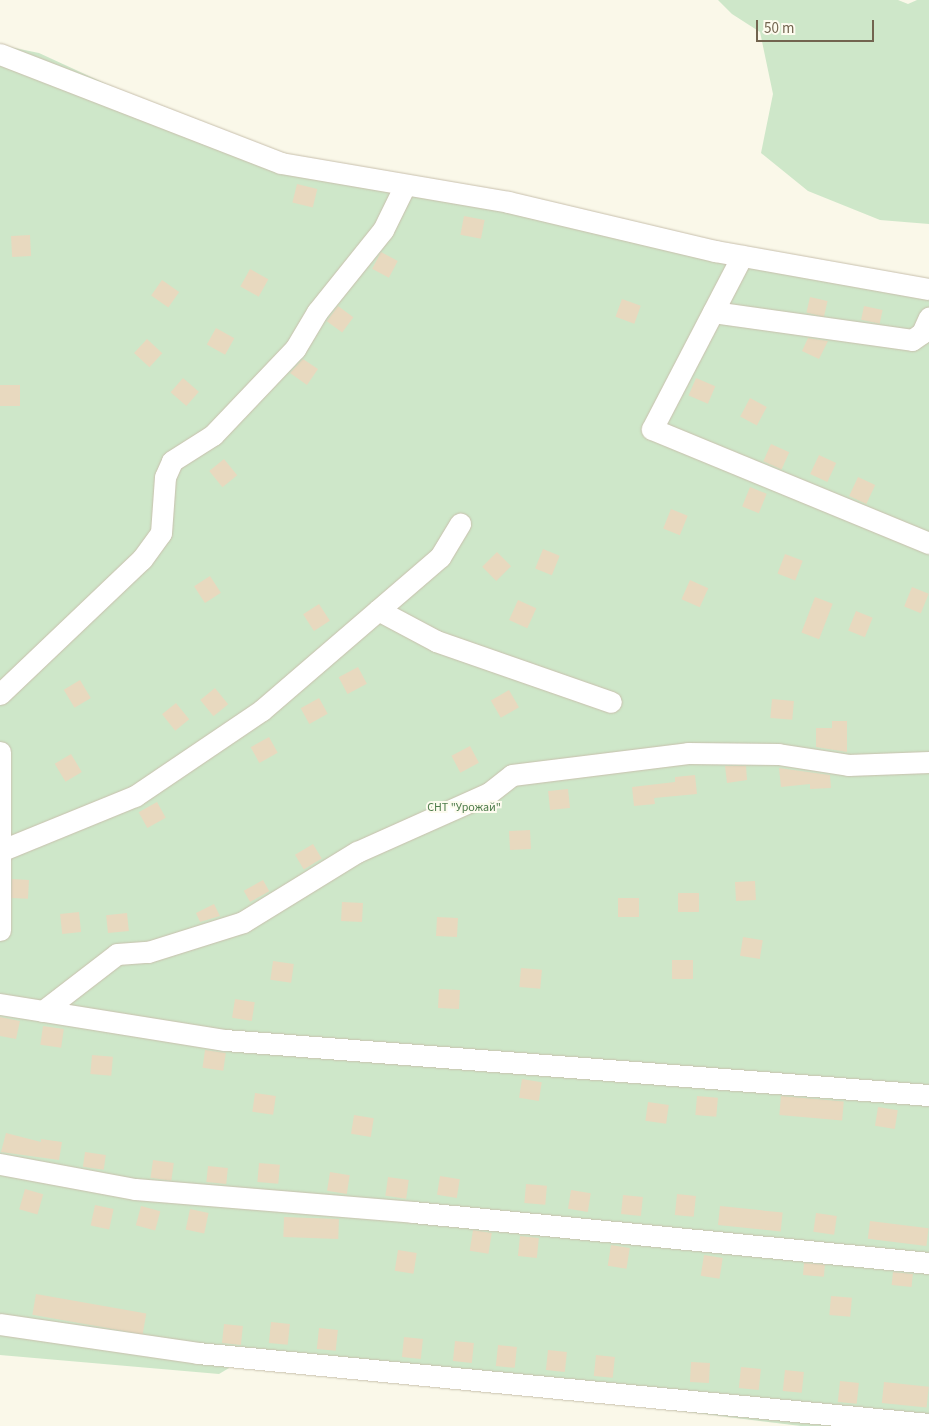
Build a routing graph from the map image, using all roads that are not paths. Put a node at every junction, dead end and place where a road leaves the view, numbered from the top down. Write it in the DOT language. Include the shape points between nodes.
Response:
graph roads {
  1 [pos="0,54"];
  2 [pos="405,185"];
  3 [pos="742,256"];
  4 [pos="929,289"];
  5 [pos="713,312"];
  6 [pos="929,317"];
  7 [pos="460,524"];
  8 [pos="929,543"];
  9 [pos="378,610"];
  10 [pos="0,694"];
  11 [pos="611,702"];
  12 [pos="0,752"];
  13 [pos="929,762"];
  14 [pos="0,851"];
  15 [pos="0,930"];
  16 [pos="0,1004"];
  17 [pos="43,1011"];
  18 [pos="929,1095"];
  19 [pos="0,1164"];
  20 [pos="929,1263"];
  21 [pos="0,1324"];
  22 [pos="929,1424"];
  1 -- 2 [label="lane" via="281,163"];
  2 -- 3 [label="lane" via="508,202"];
  2 -- 10 [label="lane" via="383,230 316,312 295,349 213,435 172,460 165,477 161,533 142,559"];
  3 -- 4 [label="lane"];
  3 -- 5 [label="lane"];
  5 -- 6 [label="lane" via="912,340 922,333"];
  5 -- 8 [label="lane" via="652,429"];
  7 -- 9 [label="lane" via="440,557"];
  9 -- 11 [label="lane" via="436,641"];
  9 -- 14 [label="lane" via="262,710 135,796"];
  12 -- 14 [label="lane"];
  13 -- 17 [label="lane" via="848,765 778,754 688,753 512,775 489,793 357,852 243,922 148,952 117,954"];
  14 -- 15 [label="lane"];
  16 -- 17 [label="lane"];
  17 -- 18 [label="lane" via="226,1040"];
  19 -- 20 [label="lane" via="135,1189 413,1212"];
  21 -- 22 [label="lane" via="198,1353"];
}
